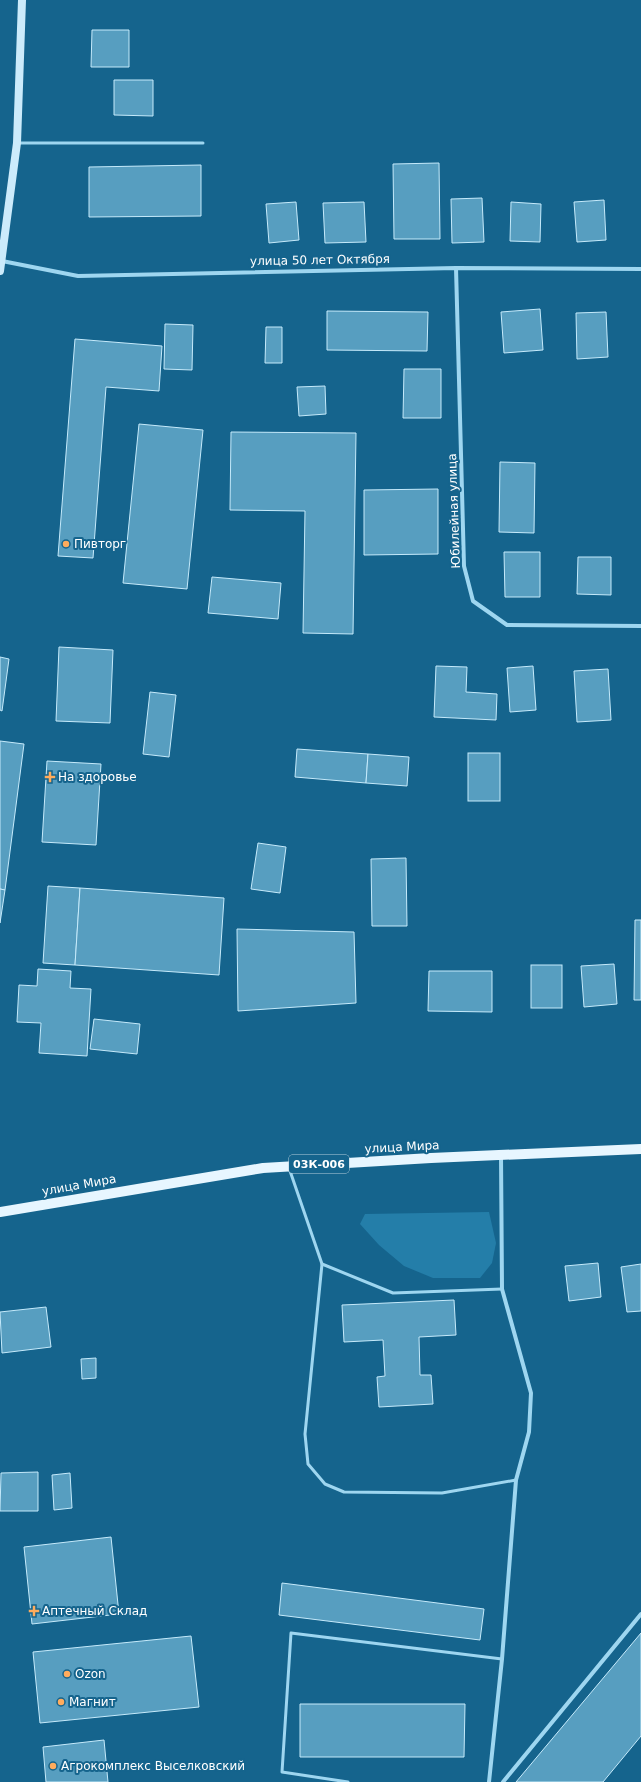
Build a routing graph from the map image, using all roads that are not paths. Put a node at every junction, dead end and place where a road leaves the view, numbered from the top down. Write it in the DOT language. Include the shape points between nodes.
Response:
graph roads {
  1 [pos="22,0"];
  2 [pos="17,143"];
  3 [pos="203,143"];
  4 [pos="1,261"];
  5 [pos="456,268"];
  6 [pos="641,269"];
  7 [pos="0,271"];
  8 [pos="641,626"];
  9 [pos="641,1149"];
  10 [pos="501,1155"];
  11 [pos="289,1166"];
  12 [pos="0,1212"];
  13 [pos="322,1264"];
  14 [pos="502,1289"];
  15 [pos="516,1480"];
  16 [pos="641,1614"];
  17 [pos="502,1659"];
  18 [pos="348,1782"];
  19 [pos="489,1782"];
  20 [pos="503,1782"];
  1 -- 2 [label="street"];
  2 -- 3 [label="lane"];
  2 -- 4 [label="street"];
  4 -- 5 [label="street, улица 50 лет Октября" via="78,276"];
  4 -- 7 [label="street"];
  5 -- 6 [label="street, улица 50 лет Октября"];
  5 -- 8 [label="street, Юбилейная улица" via="464,566 473,601 507,624"];
  9 -- 10 [label="main road, улица Мира / 03К-006"];
  10 -- 11 [label="main road, улица Мира / 03К-006"];
  10 -- 14 [label="street"];
  11 -- 12 [label="main road, улица Мира / 03К-006" via="263,1168"];
  11 -- 13 [label="lane"];
  13 -- 14 [label="lane" via="393,1293"];
  13 -- 15 [label="lane" via="305,1434 308,1464 325,1484 344,1492 442,1493"];
  14 -- 15 [label="street" via="531,1393 529,1432"];
  15 -- 17 [label="street"];
  16 -- 20 [label="street"];
  17 -- 18 [label="lane" via="291,1633 282,1772"];
  17 -- 19 [label="street"];
}
